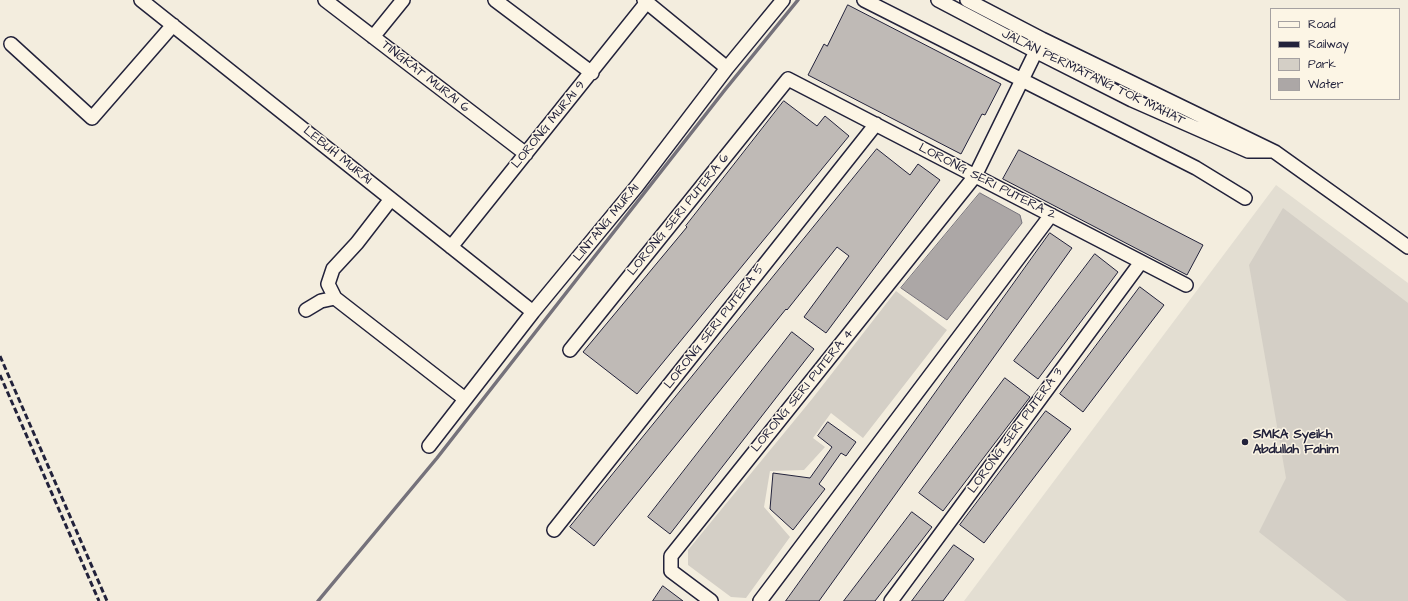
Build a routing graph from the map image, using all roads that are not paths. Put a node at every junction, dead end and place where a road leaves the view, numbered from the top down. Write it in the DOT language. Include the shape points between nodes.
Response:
graph roads {
  1 [pos="141,0"];
  2 [pos="325,0"];
  3 [pos="403,0"];
  4 [pos="495,0"];
  5 [pos="783,0"];
  6 [pos="864,0"];
  7 [pos="938,0"];
  8 [pos="967,0"];
  9 [pos="646,1"];
  10 [pos="173,25"];
  11 [pos="374,37"];
  12 [pos="1042,39"];
  13 [pos="11,44"];
  14 [pos="1035,51"];
  15 [pos="727,68"];
  16 [pos="592,72"];
  17 [pos="788,79"];
  18 [pos="1021,81"];
  19 [pos="876,124"];
  20 [pos="1275,152"];
  21 [pos="526,154"];
  22 [pos="975,176"];
  23 [pos="1245,198"];
  24 [pos="391,199"];
  25 [pos="1051,215"];
  26 [pos="451,247"];
  27 [pos="1408,247"];
  28 [pos="1141,262"];
  29 [pos="1186,285"];
  30 [pos="335,298"];
  31 [pos="306,310"];
  32 [pos="533,312"];
  33 [pos="570,350"];
  34 [pos="465,399"];
  35 [pos="429,446"];
  36 [pos="554,530"];
  37 [pos="711,601"];
  38 [pos="760,601"];
  39 [pos="891,601"];
  1 -- 10 [label="street, LEBUH MURAI"];
  2 -- 11 [label="street, TINGKAT MURAI 6"];
  3 -- 11 [label="street"];
  4 -- 16 [label="street"];
  5 -- 15 [label="street, LINTANG MURAI"];
  6 -- 18 [label="street"];
  7 -- 14 [label="street, JALAN PERMATANG TOK MAHAT"];
  8 -- 12 [label="street, JALAN PERMATANG TOK MAHAT"];
  9 -- 15 [label="street"];
  9 -- 16 [label="street, LORONG MURAI 9"];
  10 -- 13 [label="street" via="92,118"];
  10 -- 24 [label="street, LEBUH MURAI"];
  11 -- 21 [label="street, TINGKAT MURAI 6"];
  12 -- 14 [label="street"];
  12 -- 20 [label="street, JALAN PERMATANG TOK MAHAT"];
  14 -- 18 [label="street"];
  14 -- 20 [label="street, JALAN PERMATANG TOK MAHAT" via="1132,100 1248,151"];
  15 -- 32 [label="street, LINTANG MURAI" via="638,186"];
  16 -- 21 [label="street, LORONG MURAI 9"];
  17 -- 19 [label="street, LORONG SERI PUTERA 2"];
  17 -- 33 [label="street, LORONG SERI PUTERA 6"];
  18 -- 22 [label="street"];
  18 -- 23 [label="street" via="1196,168"];
  19 -- 22 [label="street, LORONG SERI PUTERA 2"];
  19 -- 36 [label="street, LORONG SERI PUTERA 5"];
  20 -- 27 [label="street, JALAN PERMATANG TOK MAHAT"];
  21 -- 26 [label="street, LORONG MURAI 9"];
  22 -- 25 [label="street, LORONG SERI PUTERA 2"];
  22 -- 37 [label="street, LORONG SERI PUTERA 4" via="671,556 671,571"];
  24 -- 26 [label="street, LEBUH MURAI"];
  24 -- 30 [label="street" via="333,269 328,284"];
  25 -- 28 [label="street, LORONG SERI PUTERA 2"];
  25 -- 38 [label="street"];
  26 -- 32 [label="street, LEBUH MURAI"];
  28 -- 29 [label="street, LORONG SERI PUTERA 2"];
  28 -- 39 [label="street, LORONG SERI PUTERA 3"];
  30 -- 31 [label="street" via="321,301"];
  30 -- 34 [label="street"];
  32 -- 34 [label="street, LINTANG MURAI"];
  34 -- 35 [label="street, LINTANG MURAI"];
}
